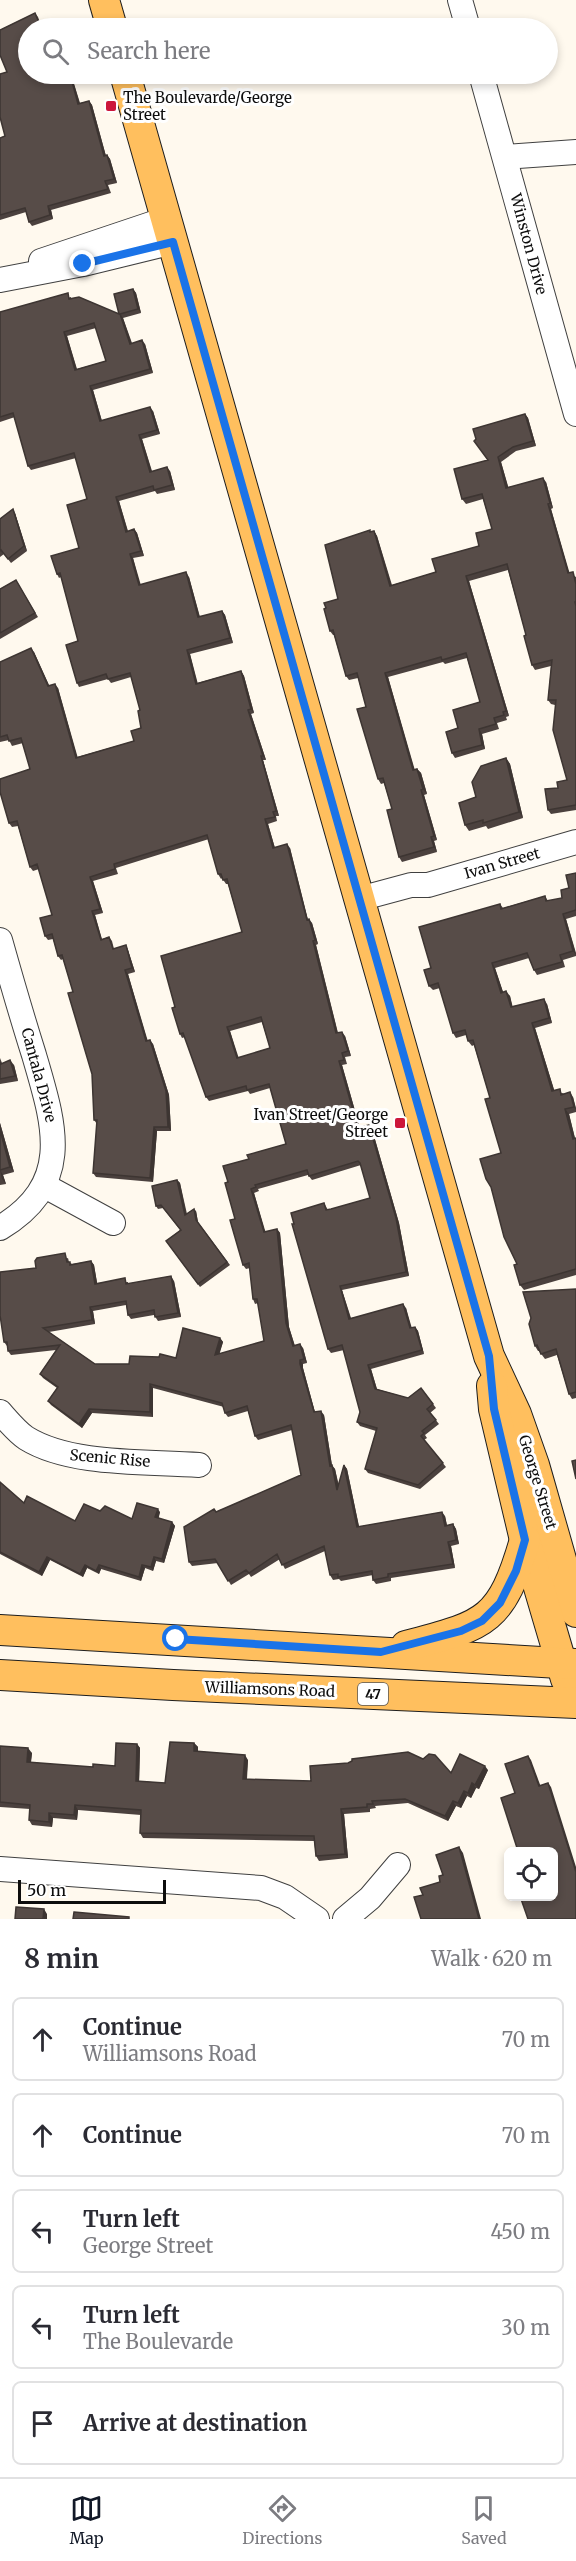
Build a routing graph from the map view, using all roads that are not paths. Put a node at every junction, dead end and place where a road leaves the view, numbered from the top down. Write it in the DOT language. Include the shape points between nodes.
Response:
graph roads {
  1 [pos="104,0"];
  2 [pos="460,0"];
  3 [pos="109,18"];
  4 [pos="465,18"];
  5 [pos="128,84"];
  6 [pos="484,84"];
  7 [pos="576,152"];
  8 [pos="505,157"];
  9 [pos="169,230"];
  10 [pos="0,278"];
  11 [pos="571,378"];
  12 [pos="576,414"];
  13 [pos="576,842"];
  14 [pos="360,905"];
  15 [pos="0,940"];
  16 [pos="4,967"];
  17 [pos="45,1186"];
  18 [pos="113,1223"];
  19 [pos="0,1228"];
  20 [pos="489,1356"];
  21 [pos="0,1412"];
  22 [pos="199,1465"];
  23 [pos="525,1540"];
  24 [pos="576,1612"];
  25 [pos="0,1630"];
  26 [pos="381,1652"];
  27 [pos="569,1664"];
  28 [pos="0,1675"];
  29 [pos="575,1708"];
  30 [pos="398,1865"];
  31 [pos="0,1869"];
  32 [pos="317,1919"];
  33 [pos="345,1919"];
  1 -- 3 [label="main road"];
  2 -- 4 [label="street"];
  5 -- 9 [label="main road, George Street"];
  6 -- 8 [label="street, Winston Drive"];
  7 -- 8 [label="street"];
  8 -- 11 [label="street, Winston Drive"];
  9 -- 10 [label="street" via="76,248"];
  9 -- 14 [label="main road, George Street"];
  11 -- 12 [label="street, Winston Drive"];
  13 -- 14 [label="street, Ivan Street" via="428,885 411,885"];
  14 -- 20 [label="main road, George Street"];
  15 -- 16 [label="street, Cantala Drive"];
  16 -- 17 [label="street, Cantala Drive" via="53,1127 55,1148"];
  17 -- 18 [label="street"];
  17 -- 19 [label="street, Cantala Drive" via="18,1217"];
  20 -- 23 [label="main road, George Street" via="494,1409"];
  20 -- 24 [label="main road, George Street" via="534,1465"];
  21 -- 22 [label="street, Scenic Rise" via="25,1437 54,1452"];
  23 -- 26 [label="main road" via="516,1571 500,1603 482,1621 461,1631"];
  23 -- 27 [label="main road, George Street"];
  25 -- 26 [label="main road"];
  26 -- 27 [label="main road"];
  27 -- 29 [label="main road, George Street"];
  28 -- 29 [label="main road, Williamsons Road / 47"];
  30 -- 33 [label="street" via="370,1898"];
  31 -- 32 [label="street" via="261,1888 285,1897"];
}
